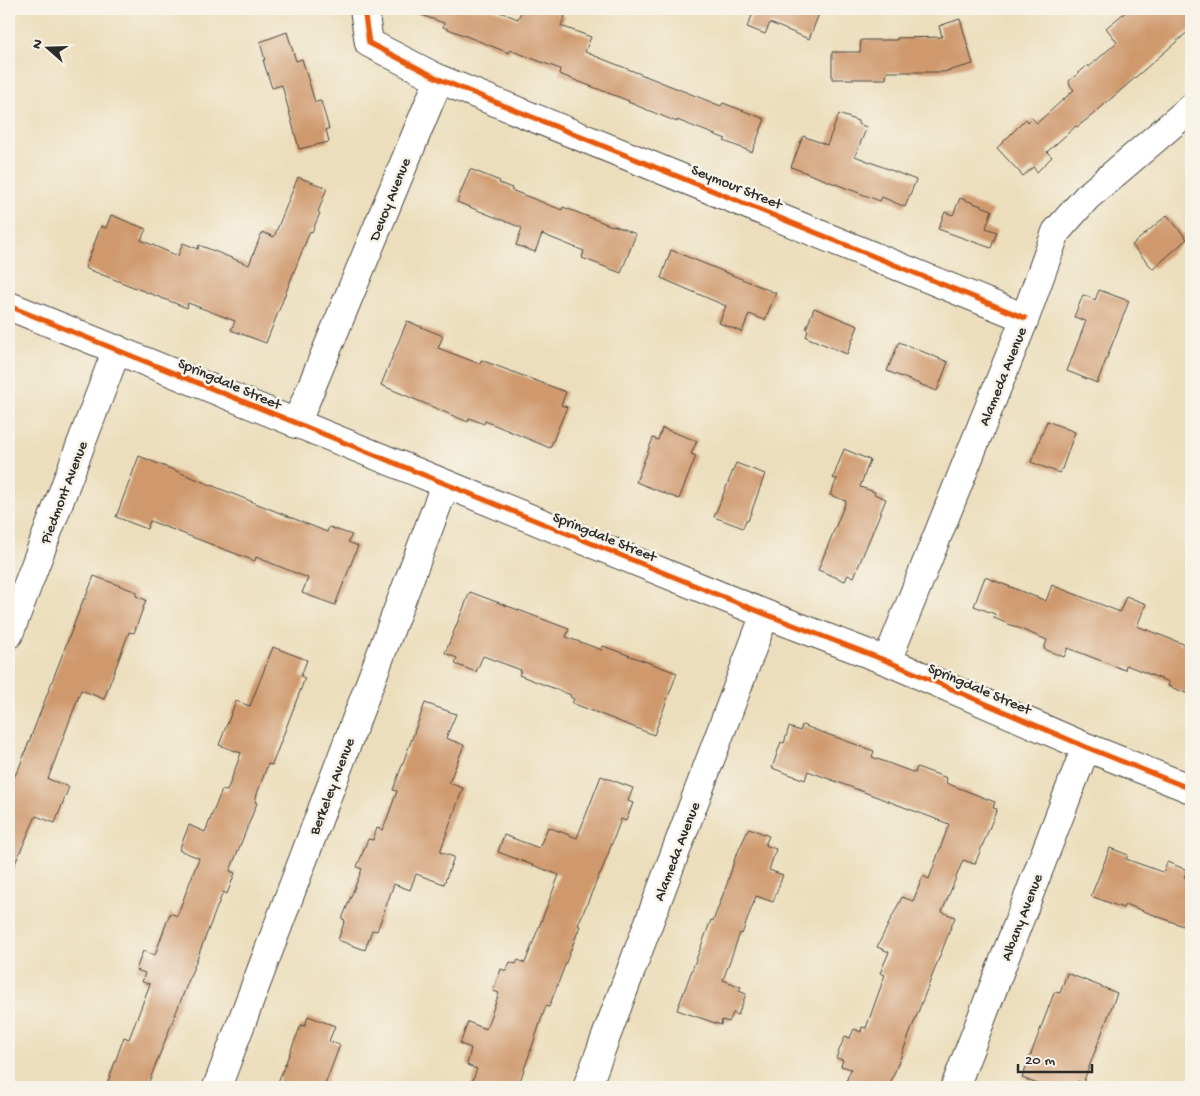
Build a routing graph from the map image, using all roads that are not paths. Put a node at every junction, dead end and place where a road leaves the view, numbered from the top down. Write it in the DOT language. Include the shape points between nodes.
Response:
graph roads {
  1 [pos="364,9"];
  2 [pos="439,78"];
  3 [pos="1191,108"];
  4 [pos="9,306"];
  5 [pos="1025,318"];
  6 [pos="117,349"];
  7 [pos="296,424"];
  8 [pos="445,485"];
  9 [pos="765,614"];
  10 [pos="9,634"];
  11 [pos="887,661"];
  12 [pos="1086,747"];
  13 [pos="1191,789"];
  14 [pos="217,1087"];
  15 [pos="587,1087"];
  16 [pos="955,1087"];
  1 -- 2 [label="street" via="369,43"];
  2 -- 5 [label="street, Seymour Street"];
  2 -- 7 [label="street, Devoy Avenue"];
  3 -- 5 [label="street, Alameda Avenue" via="1087,197 1056,232"];
  4 -- 6 [label="street, Springdale Street"];
  5 -- 11 [label="street, Alameda Avenue"];
  6 -- 7 [label="street, Springdale Street"];
  6 -- 10 [label="street, Piedmont Avenue"];
  7 -- 8 [label="street, Springdale Street"];
  8 -- 9 [label="street, Springdale Street"];
  8 -- 14 [label="street, Berkeley Avenue"];
  9 -- 11 [label="street, Springdale Street"];
  9 -- 15 [label="street, Alameda Avenue"];
  11 -- 12 [label="street, Springdale Street"];
  12 -- 13 [label="street, Springdale Street"];
  12 -- 16 [label="street, Albany Avenue"];
}
